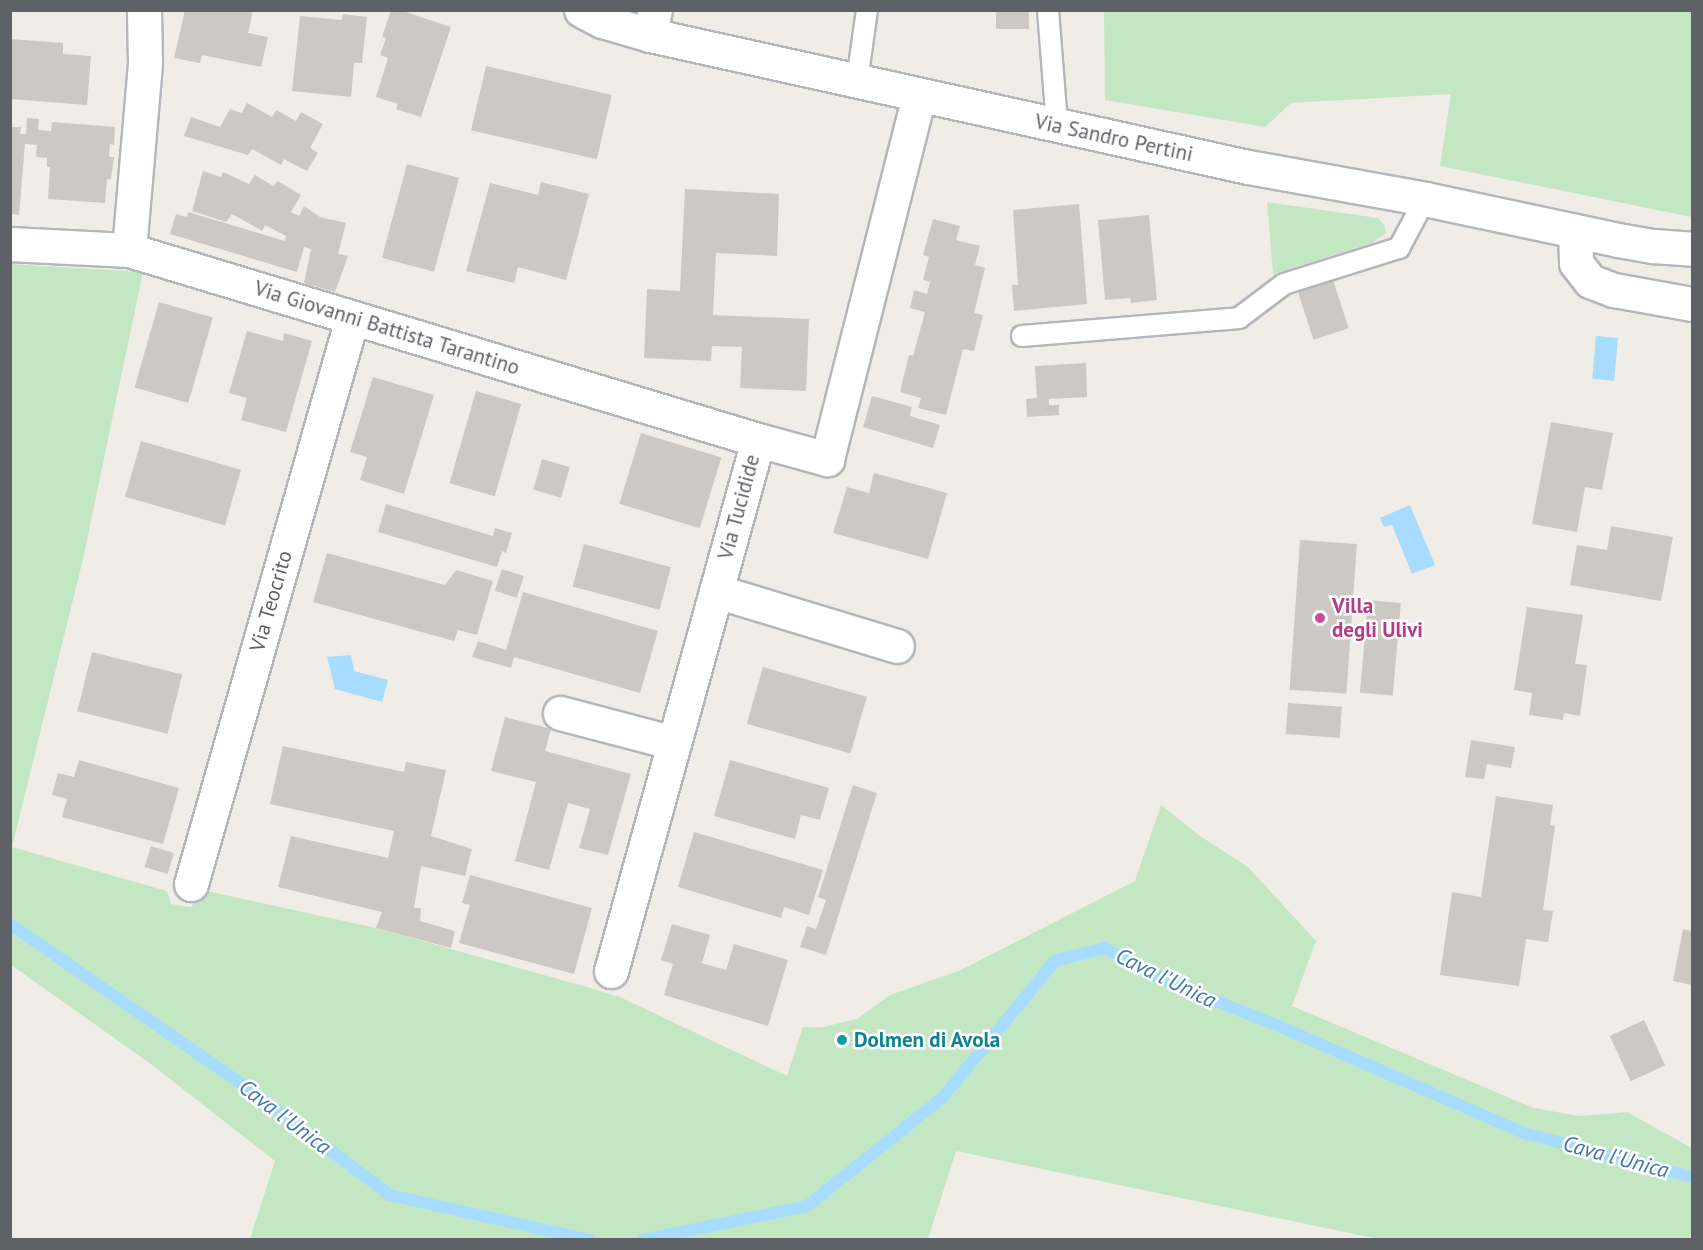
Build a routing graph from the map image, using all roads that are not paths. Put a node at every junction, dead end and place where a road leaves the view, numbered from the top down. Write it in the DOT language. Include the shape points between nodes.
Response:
graph roads {
  1 [pos="144,10"];
  2 [pos="580,10"];
  3 [pos="867,10"];
  4 [pos="1048,10"];
  5 [pos="652,23"];
  6 [pos="857,81"];
  7 [pos="919,95"];
  8 [pos="1057,125"];
  9 [pos="1425,200"];
  10 [pos="1575,232"];
  11 [pos="10,243"];
  12 [pos="1653,246"];
  13 [pos="1692,249"];
  14 [pos="129,250"];
  15 [pos="1692,260"];
  16 [pos="1692,304"];
  17 [pos="352,318"];
  18 [pos="1022,336"];
  19 [pos="758,440"];
  20 [pos="716,591"];
  21 [pos="897,646"];
  22 [pos="560,713"];
  23 [pos="674,743"];
  24 [pos="190,884"];
  25 [pos="611,971"];
  1 -- 14 [label="street" via="145,62"];
  2 -- 5 [label="street, Via Sandro Pertini" via="602,21"];
  3 -- 6 [label="lane"];
  4 -- 8 [label="lane"];
  5 -- 6 [label="street, Via Sandro Pertini"];
  6 -- 7 [label="street, Via Sandro Pertini"];
  7 -- 8 [label="street, Via Sandro Pertini"];
  7 -- 19 [label="street, Via Tucidide" via="827,459"];
  8 -- 9 [label="street, Via Sandro Pertini" via="1248,167"];
  9 -- 10 [label="street, Via Sandro Pertini"];
  9 -- 18 [label="lane" via="1399,248 1284,284 1239,318"];
  10 -- 12 [label="street, Via Sandro Pertini"];
  10 -- 16 [label="street" via="1576,263 1590,281 1614,290"];
  11 -- 14 [label="street, Via Giovanni Battista Tarantino"];
  12 -- 13 [label="street"];
  12 -- 15 [label="street"];
  14 -- 17 [label="street, Via Giovanni Battista Tarantino"];
  17 -- 19 [label="street, Via Giovanni Battista Tarantino"];
  17 -- 24 [label="street, Via Teocrito"];
  19 -- 20 [label="street, Via Tucidide"];
  20 -- 21 [label="street"];
  20 -- 23 [label="street, Via Tucidide"];
  22 -- 23 [label="street"];
  23 -- 25 [label="street, Via Tucidide"];
}
